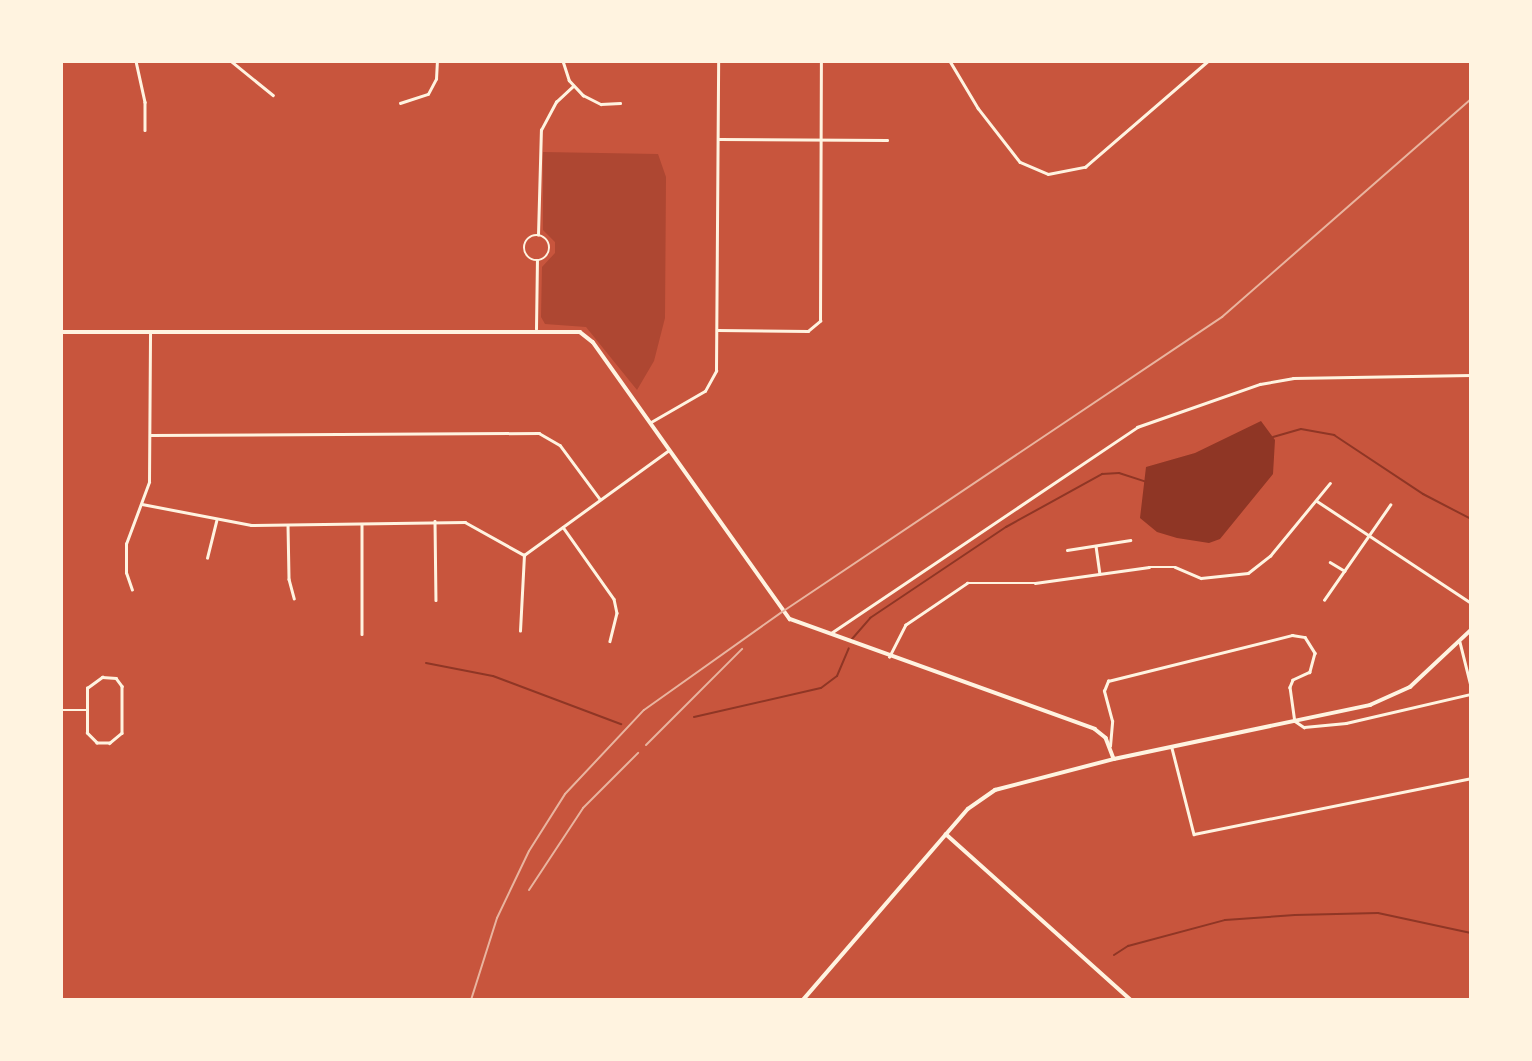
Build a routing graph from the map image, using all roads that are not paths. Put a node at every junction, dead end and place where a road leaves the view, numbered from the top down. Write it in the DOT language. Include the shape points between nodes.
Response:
graph roads {
  1 [pos="136,61"];
  2 [pos="231,61"];
  3 [pos="437,61"];
  4 [pos="563,61"];
  5 [pos="718,61"];
  6 [pos="821,61"];
  7 [pos="950,61"];
  8 [pos="1208,61"];
  9 [pos="573,86"];
  10 [pos="273,95"];
  11 [pos="400,103"];
  12 [pos="620,103"];
  13 [pos="145,130"];
  14 [pos="719,139"];
  15 [pos="821,140"];
  16 [pos="887,140"];
  17 [pos="538,236"];
  18 [pos="537,261"];
  19 [pos="536,330"];
  20 [pos="717,330"];
  21 [pos="61,332"];
  22 [pos="150,332"];
  23 [pos="1471,375"];
  24 [pos="651,422"];
  25 [pos="151,435"];
  26 [pos="671,449"];
  27 [pos="1330,483"];
  28 [pos="600,499"];
  29 [pos="1317,501"];
  30 [pos="142,505"];
  31 [pos="1390,505"];
  32 [pos="216,521"];
  33 [pos="435,522"];
  34 [pos="362,524"];
  35 [pos="288,525"];
  36 [pos="563,527"];
  37 [pos="1371,537"];
  38 [pos="1130,540"];
  39 [pos="1096,545"];
  40 [pos="1067,550"];
  41 [pos="524,555"];
  42 [pos="207,558"];
  43 [pos="1330,562"];
  44 [pos="1345,571"];
  45 [pos="1100,574"];
  46 [pos="132,590"];
  47 [pos="293,598"];
  48 [pos="436,600"];
  49 [pos="1324,600"];
  50 [pos="1471,603"];
  51 [pos="1471,630"];
  52 [pos="520,631"];
  53 [pos="362,634"];
  54 [pos="828,635"];
  55 [pos="610,640"];
  56 [pos="1460,641"];
  57 [pos="889,657"];
  58 [pos="1471,686"];
  59 [pos="1471,694"];
  60 [pos="61,710"];
  61 [pos="87,710"];
  62 [pos="1295,721"];
  63 [pos="1110,746"];
  64 [pos="1172,748"];
  65 [pos="1114,759"];
  66 [pos="1471,778"];
  67 [pos="946,834"];
  68 [pos="803,1000"];
  69 [pos="1131,1000"];
  1 -- 13 [label="street"];
  2 -- 10 [label="street"];
  3 -- 11 [label="street" via="435,84 428,94 415,102"];
  4 -- 9 [label="street"];
  5 -- 14 [label="street"];
  6 -- 15 [label="street"];
  7 -- 8 [label="street" via="978,108 1020,162 1048,174 1085,167"];
  9 -- 12 [label="street" via="594,102"];
  9 -- 17 [label="street" via="556,102 541,130"];
  14 -- 15 [label="street"];
  14 -- 20 [label="street"];
  15 -- 16 [label="street"];
  15 -- 20 [label="street" via="818,325 808,331"];
  17 -- 18 [label="street" via="546,239 550,248 545,258"];
  17 -- 18 [label="street" via="524,248 527,256"];
  18 -- 19 [label="street"];
  19 -- 22 [label="street"];
  19 -- 24 [label="street" via="571,330 589,337"];
  20 -- 24 [label="street" via="716,371 709,387"];
  21 -- 22 [label="street"];
  22 -- 25 [label="street"];
  23 -- 54 [label="street" via="1293,378 1261,384 1137,427"];
  24 -- 26 [label="street"];
  25 -- 28 [label="street" via="539,433 560,445"];
  25 -- 30 [label="street" via="149,482"];
  26 -- 28 [label="street"];
  26 -- 54 [label="street" via="782,612 798,624"];
  27 -- 29 [label="street"];
  28 -- 36 [label="street"];
  29 -- 37 [label="street"];
  29 -- 45 [label="street" via="1270,556 1248,573 1201,578 1165,566"];
  30 -- 32 [label="street"];
  30 -- 46 [label="street" via="126,544 126,573"];
  31 -- 37 [label="street"];
  32 -- 35 [label="street"];
  32 -- 42 [label="street"];
  33 -- 34 [label="street"];
  33 -- 41 [label="street" via="479,527"];
  33 -- 48 [label="street"];
  34 -- 35 [label="street"];
  34 -- 53 [label="street"];
  35 -- 47 [label="street"];
  36 -- 41 [label="street"];
  36 -- 55 [label="street" via="614,599 617,613"];
  37 -- 44 [label="street"];
  37 -- 50 [label="street"];
  38 -- 39 [label="street"];
  39 -- 40 [label="street"];
  39 -- 45 [label="street"];
  41 -- 52 [label="street"];
  43 -- 44 [label="street"];
  44 -- 49 [label="street"];
  45 -- 57 [label="street" via="1035,583 967,583 905,625"];
  51 -- 56 [label="street"];
  54 -- 57 [label="street"];
  56 -- 58 [label="street"];
  56 -- 62 [label="street" via="1431,671 1394,697"];
  57 -- 63 [label="street" via="1075,720 1095,729"];
  59 -- 62 [label="street" via="1346,723 1304,727"];
  60 -- 61 [label="street"];
  61 -- 61 [label="street" via="91,681 118,680 122,691 120,738 110,743 90,739"];
  62 -- 63 [label="street" via="1291,683 1310,672 1315,661 1307,639 1292,635 1124,674 1105,686"];
  62 -- 64 [label="street"];
  63 -- 65 [label="street"];
  64 -- 65 [label="street"];
  64 -- 66 [label="street" via="1194,834"];
  65 -- 67 [label="street" via="995,790 968,809"];
  67 -- 68 [label="street"];
  67 -- 69 [label="street"];
}
